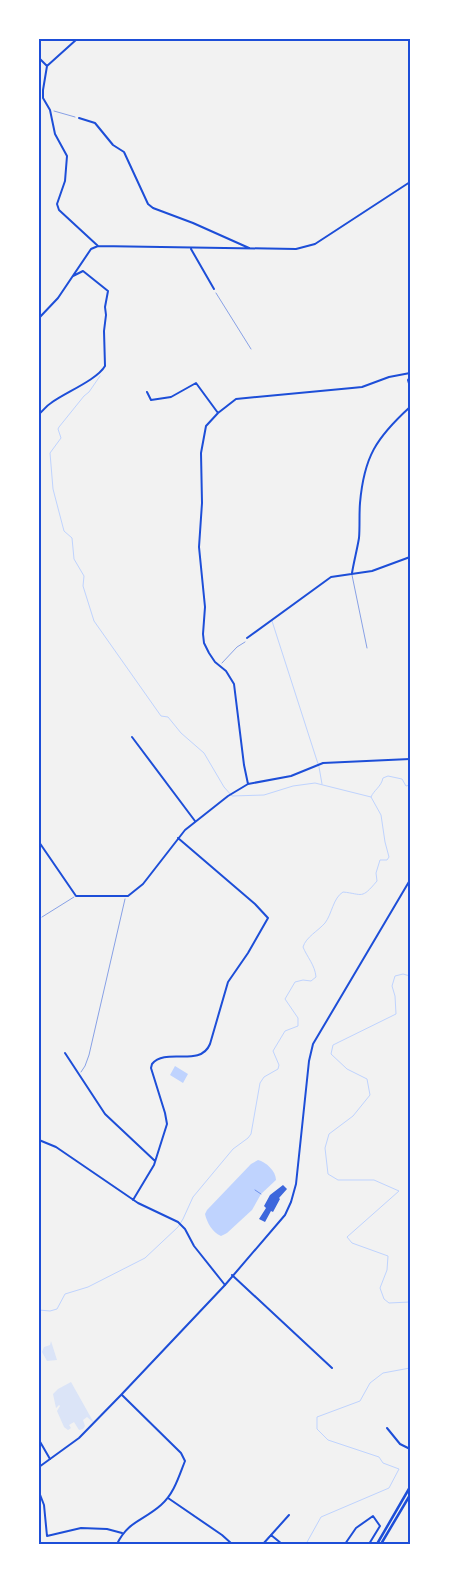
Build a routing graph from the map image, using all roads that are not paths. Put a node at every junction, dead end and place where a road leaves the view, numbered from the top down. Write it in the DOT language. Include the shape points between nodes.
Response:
graph roads {
  1 [pos="77,39"];
  2 [pos="39,58"];
  3 [pos="48,66"];
  4 [pos="79,118"];
  5 [pos="410,182"];
  6 [pos="98,246"];
  7 [pos="191,249"];
  8 [pos="252,249"];
  9 [pos="73,276"];
  10 [pos="214,290"];
  11 [pos="39,318"];
  12 [pos="410,373"];
  13 [pos="410,377"];
  14 [pos="410,387"];
  15 [pos="147,392"];
  16 [pos="410,407"];
  17 [pos="218,413"];
  18 [pos="39,414"];
  19 [pos="410,557"];
  20 [pos="352,574"];
  21 [pos="247,638"];
  22 [pos="367,648"];
  23 [pos="132,737"];
  24 [pos="410,759"];
  25 [pos="248,784"];
  26 [pos="195,821"];
  27 [pos="178,838"];
  28 [pos="39,842"];
  29 [pos="410,880"];
  30 [pos="76,896"];
  31 [pos="42,917"];
  32 [pos="65,1053"];
  33 [pos="39,1140"];
  34 [pos="155,1161"];
  35 [pos="133,1200"];
  36 [pos="232,1275"];
  37 [pos="225,1285"];
  38 [pos="332,1368"];
  39 [pos="121,1395"];
  40 [pos="387,1428"];
  41 [pos="39,1440"];
  42 [pos="410,1449"];
  43 [pos="50,1459"];
  44 [pos="39,1467"];
  45 [pos="410,1487"];
  46 [pos="39,1492"];
  47 [pos="410,1495"];
  48 [pos="168,1498"];
  49 [pos="289,1515"];
  50 [pos="122,1533"];
  51 [pos="271,1535"];
  52 [pos="117,1544"];
  53 [pos="232,1544"];
  54 [pos="263,1544"];
  55 [pos="282,1544"];
  56 [pos="346,1544"];
  57 [pos="368,1544"];
  58 [pos="376,1544"];
  59 [pos="381,1544"];
  1 -- 3 [label="street"];
  2 -- 3 [label="street"];
  3 -- 6 [label="street" via="43,98 50,110 55,134 67,156 65,181 57,204 59,210"];
  4 -- 8 [label="street" via="96,123 112,144 124,152 148,204 153,208"];
  5 -- 8 [label="street" via="315,244 296,249"];
  6 -- 7 [label="street"];
  6 -- 9 [label="street" via="91,249"];
  7 -- 8 [label="street"];
  7 -- 10 [label="street"];
  9 -- 11 [label="street"];
  9 -- 18 [label="street" via="84,270 108,291 105,366"];
  12 -- 17 [label="street" via="362,387 236,399"];
  13 -- 14 [label="street"];
  15 -- 17 [label="street" via="151,400 171,397 196,383"];
  16 -- 20 [label="street" via="390,426 372,450 367,463"];
  17 -- 25 [label="street" via="206,426 201,453 199,547 206,607 203,634 209,652 234,684"];
  19 -- 20 [label="street" via="372,571"];
  20 -- 21 [label="street" via="331,577"];
  20 -- 22 [label="lane"];
  23 -- 26 [label="street"];
  24 -- 25 [label="street" via="321,763 291,776"];
  25 -- 26 [label="street"];
  26 -- 27 [label="street"];
  27 -- 30 [label="street" via="143,884 126,898"];
  27 -- 34 [label="street" via="268,916 228,982 206,1051 202,1055 166,1057 152,1064 167,1124"];
  28 -- 30 [label="street"];
  29 -- 36 [label="street" via="313,1044 291,1202"];
  30 -- 31 [label="lane"];
  32 -- 34 [label="street" via="105,1114"];
  33 -- 35 [label="street" via="56,1147"];
  34 -- 35 [label="street"];
  35 -- 37 [label="street" via="178,1222"];
  36 -- 37 [label="street"];
  36 -- 38 [label="street"];
  37 -- 39 [label="street"];
  39 -- 43 [label="street" via="78,1438"];
  39 -- 48 [label="street" via="185,1458"];
  40 -- 42 [label="street" via="400,1444"];
  41 -- 43 [label="street"];
  43 -- 44 [label="street"];
  45 -- 58 [label="main road"];
  46 -- 50 [label="street" via="44,1505 47,1536 81,1528"];
  47 -- 59 [label="main road"];
  48 -- 50 [label="street"];
  48 -- 53 [label="street"];
  49 -- 51 [label="street"];
  50 -- 52 [label="street"];
  51 -- 54 [label="street"];
  51 -- 55 [label="street"];
  56 -- 57 [label="street" via="356,1528 373,1516 380,1526"];
}
